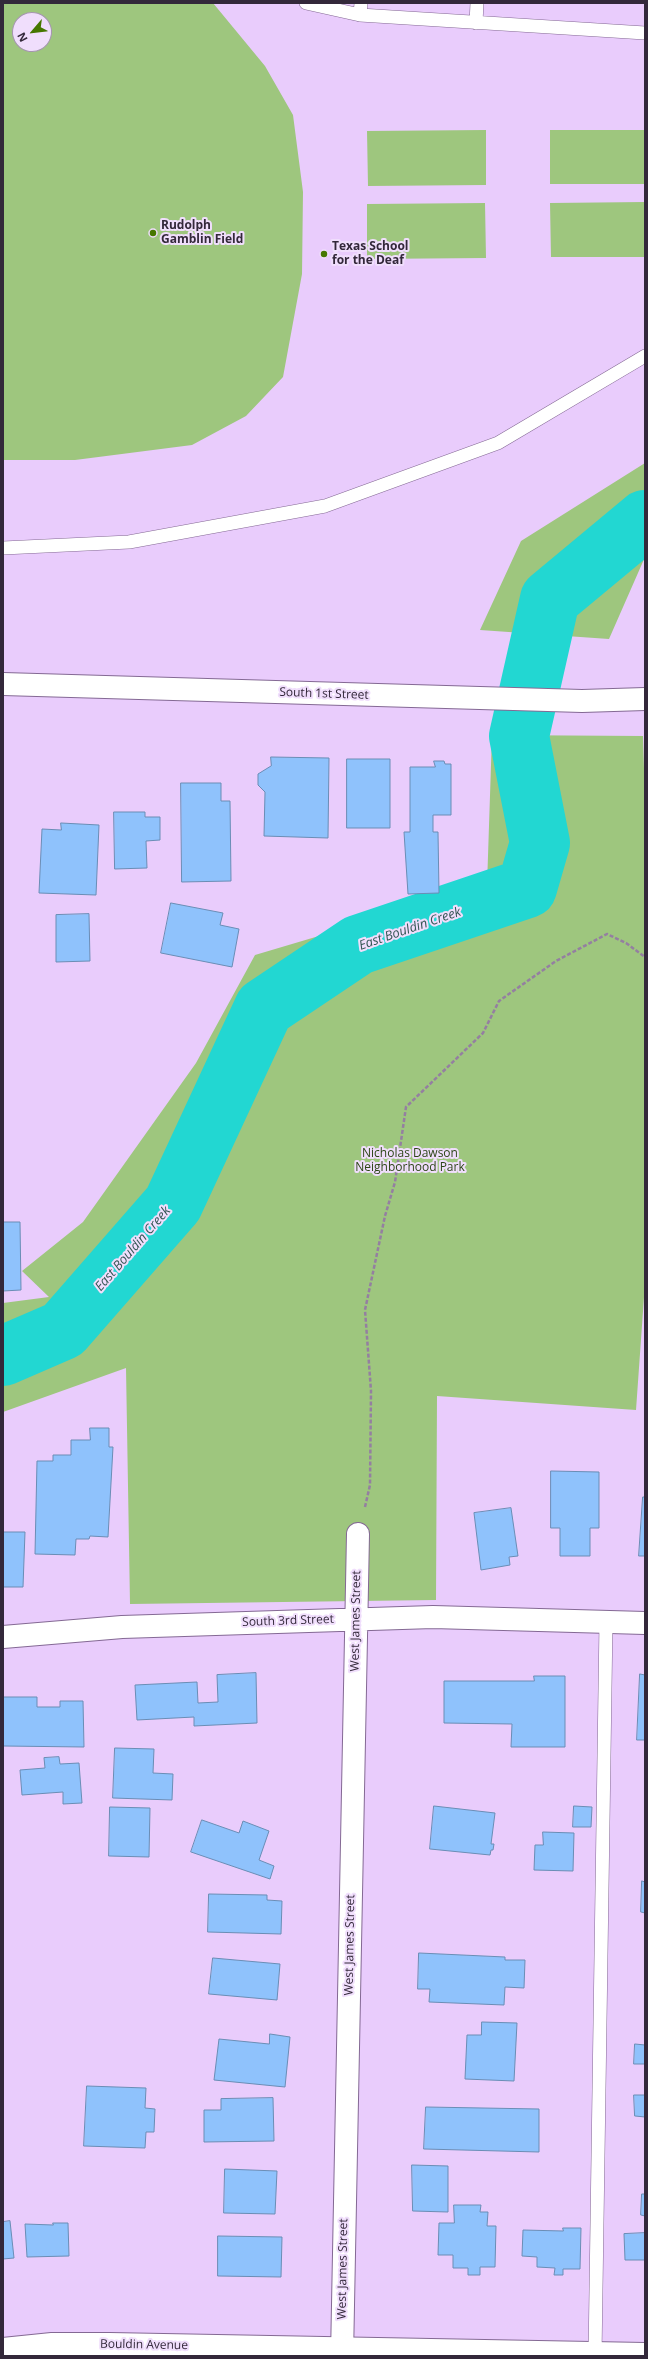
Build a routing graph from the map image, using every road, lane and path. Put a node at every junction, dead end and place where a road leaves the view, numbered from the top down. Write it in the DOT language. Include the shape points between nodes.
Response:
graph roads {
  1 [pos="306,3"];
  2 [pos="477,3"];
  3 [pos="360,9"];
  4 [pos="476,23"];
  5 [pos="645,32"];
  6 [pos="645,356"];
  7 [pos="3,548"];
  8 [pos="3,684"];
  9 [pos="645,699"];
  10 [pos="645,957"];
  11 [pos="358,1534"];
  12 [pos="356,1619"];
  13 [pos="606,1622"];
  14 [pos="645,1624"];
  15 [pos="3,1637"];
  16 [pos="3,2349"];
  17 [pos="342,2352"];
  18 [pos="595,2354"];
  19 [pos="645,2354"];
  1 -- 3 [label="lane"];
  2 -- 4 [label="lane"];
  3 -- 4 [label="lane"];
  4 -- 5 [label="lane"];
  6 -- 7 [label="lane" via="498,443 325,506 129,542"];
  8 -- 9 [label="street, South 1st Street" via="582,701"];
  10 -- 11 [label="path" via="626,943 607,934 556,961 498,1001 483,1033 406,1107 395,1182 365,1310 371,1391 370,1485"];
  11 -- 12 [label="street, West James Street"];
  12 -- 13 [label="street, South 3rd Street" via="433,1617"];
  12 -- 15 [label="street, South 3rd Street" via="122,1627"];
  12 -- 17 [label="street, West James Street"];
  13 -- 14 [label="street, South 3rd Street"];
  13 -- 18 [label="lane"];
  16 -- 17 [label="street, Bouldin Avenue" via="52,2344 110,2344"];
  17 -- 18 [label="street, Bouldin Avenue"];
  18 -- 19 [label="street, Bouldin Avenue"];
}
